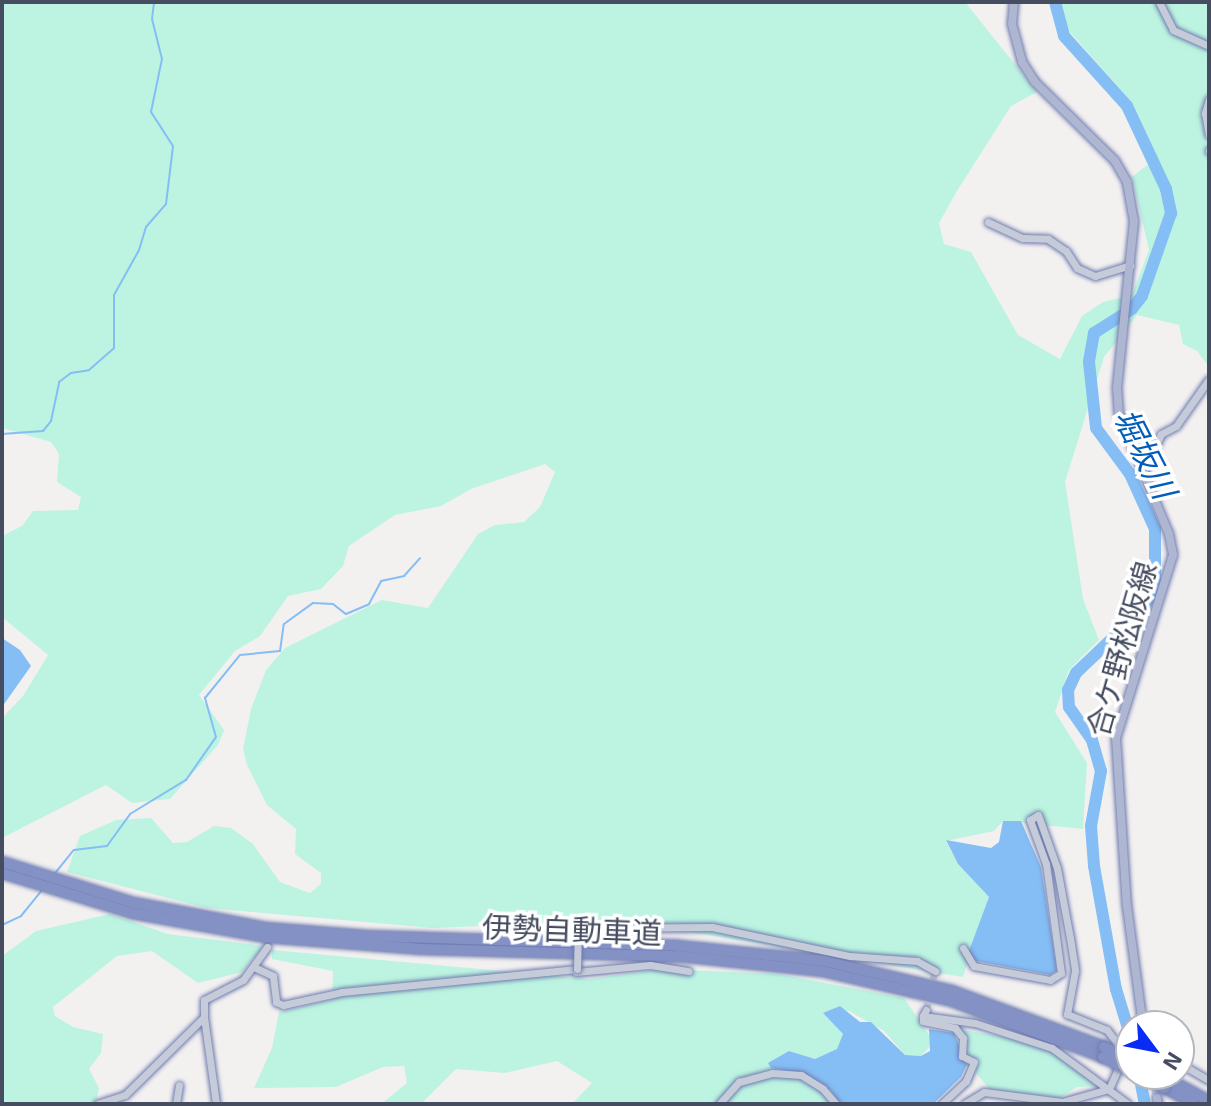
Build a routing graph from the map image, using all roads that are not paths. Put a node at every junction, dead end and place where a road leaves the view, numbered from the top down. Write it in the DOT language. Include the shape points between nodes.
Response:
graph roads {
  1 [pos="1014,2"];
  2 [pos="1159,2"];
  3 [pos="1209,46"];
  4 [pos="1209,99"];
  5 [pos="1209,135"];
  6 [pos="988,222"];
  7 [pos="1130,265"];
  8 [pos="1209,379"];
  9 [pos="1143,473"];
  10 [pos="2,862"];
  11 [pos="2,873"];
  12 [pos="267,947"];
  13 [pos="963,948"];
  14 [pos="256,968"];
  15 [pos="577,971"];
  16 [pos="689,971"];
  17 [pos="935,971"];
  18 [pos="1141,1010"];
  19 [pos="204,1017"];
  20 [pos="1104,1052"];
  21 [pos="1115,1055"];
  22 [pos="1115,1060"];
  23 [pos="179,1085"];
  24 [pos="1109,1089"];
  25 [pos="1169,1090"];
  26 [pos="1189,1090"];
  27 [pos="1209,1101"];
  28 [pos="1062,1103"];
  29 [pos="97,1104"];
  30 [pos="176,1104"];
  31 [pos="216,1104"];
  32 [pos="719,1104"];
  33 [pos="836,1104"];
  34 [pos="941,1104"];
  35 [pos="964,1104"];
  36 [pos="1128,1104"];
  37 [pos="1194,1104"];
  1 -- 7 [label="main road, 合ケ野松阪線" via="1012,24 1022,62 1035,82 1115,161 1127,182 1134,221"];
  2 -- 3 [label="street" via="1173,30"];
  4 -- 5 [label="street"];
  6 -- 7 [label="street" via="1023,238 1048,239 1066,251 1077,268 1095,276"];
  7 -- 9 [label="main road, 合ケ野松阪線" via="1119,414"];
  8 -- 9 [label="street" via="1176,426 1161,434"];
  9 -- 18 [label="main road, 合ケ野松阪線" via="1173,555 1116,738 1126,891"];
  10 -- 20 [label="highway, 伊勢自動車道" via="134,903 266,928 679,946 824,961 952,991"];
  11 -- 20 [label="highway, 伊勢自動車道" via="132,913 265,937 422,949 679,956 822,971 949,1000"];
  12 -- 14 [label="street"];
  13 -- 24 [label="street" via="974,966 1050,980 1061,973 1046,864 1030,820 1038,815 1057,868 1071,939 1074,981 1067,1014 1107,1030 1116,1042 1117,1071"];
  14 -- 15 [label="street" via="273,976 276,1002 283,1005 342,992"];
  14 -- 19 [label="street" via="204,1000"];
  15 -- 16 [label="street" via="650,965"];
  15 -- 17 [label="street, bridge" via="578,928 712,927 850,956 917,961"];
  19 -- 29 [label="street" via="120,1099"];
  19 -- 31 [label="street"];
  20 -- 21 [label="highway, 伊勢自動車道, bridge"];
  20 -- 22 [label="highway, 伊勢自動車道, bridge"];
  23 -- 30 [label="street"];
  24 -- 28 [label="street"];
  24 -- 34 [label="street" via="1036,1041 924,1013 923,1021 955,1028 963,1038 962,1056 974,1062 966,1081"];
  24 -- 36 [label="street"];
  25 -- 37 [label="highway, bridge"];
  26 -- 27 [label="highway"];
  28 -- 35 [label="street" via="984,1092"];
  32 -- 33 [label="street" via="739,1082 772,1073 801,1075"];
}
